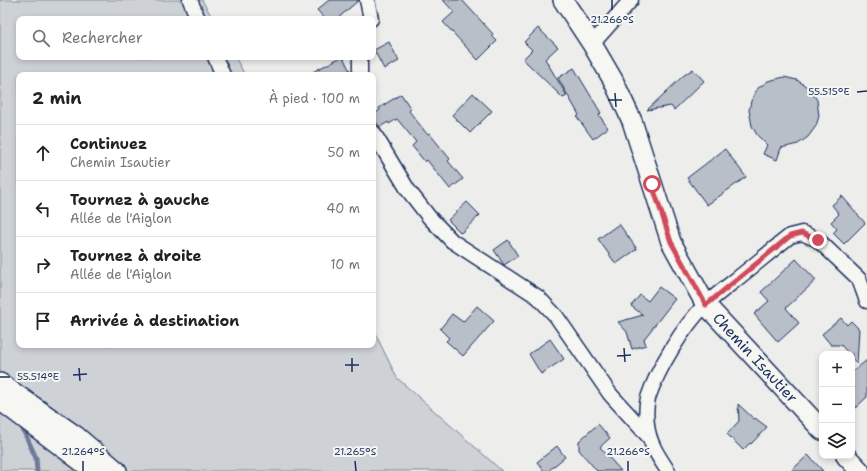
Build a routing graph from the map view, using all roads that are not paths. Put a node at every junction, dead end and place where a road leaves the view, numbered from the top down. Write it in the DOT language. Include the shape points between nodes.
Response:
graph roads {
  1 [pos="190,0"];
  2 [pos="368,0"];
  3 [pos="563,0"];
  4 [pos="631,0"];
  5 [pos="197,16"];
  6 [pos="370,16"];
  7 [pos="592,44"];
  8 [pos="216,60"];
  9 [pos="360,60"];
  10 [pos="222,72"];
  11 [pos="360,72"];
  12 [pos="376,137"];
  13 [pos="867,301"];
  14 [pos="706,305"];
  15 [pos="3,390"];
  16 [pos="819,427"];
  17 [pos="650,438"];
  18 [pos="849,459"];
  19 [pos="94,471"];
  20 [pos="117,471"];
  21 [pos="668,471"];
  22 [pos="860,471"];
  1 -- 5 [label="street"];
  2 -- 6 [label="street"];
  3 -- 7 [label="main road, Chemin Isautier"];
  4 -- 7 [label="street"];
  7 -- 14 [label="main road, Chemin Isautier" via="613,80 632,121 671,242"];
  8 -- 10 [label="street"];
  9 -- 11 [label="street"];
  12 -- 17 [label="street" via="408,190 429,217 452,241 538,297 556,316 610,394"];
  13 -- 14 [label="street" via="859,279 818,240 802,233 790,236"];
  14 -- 16 [label="main road, Chemin Isautier"];
  14 -- 17 [label="street" via="674,346 648,398 646,412"];
  15 -- 19 [label="main road" via="19,414"];
  15 -- 20 [label="main road" via="76,436"];
  17 -- 21 [label="street"];
  18 -- 22 [label="main road"];
}
